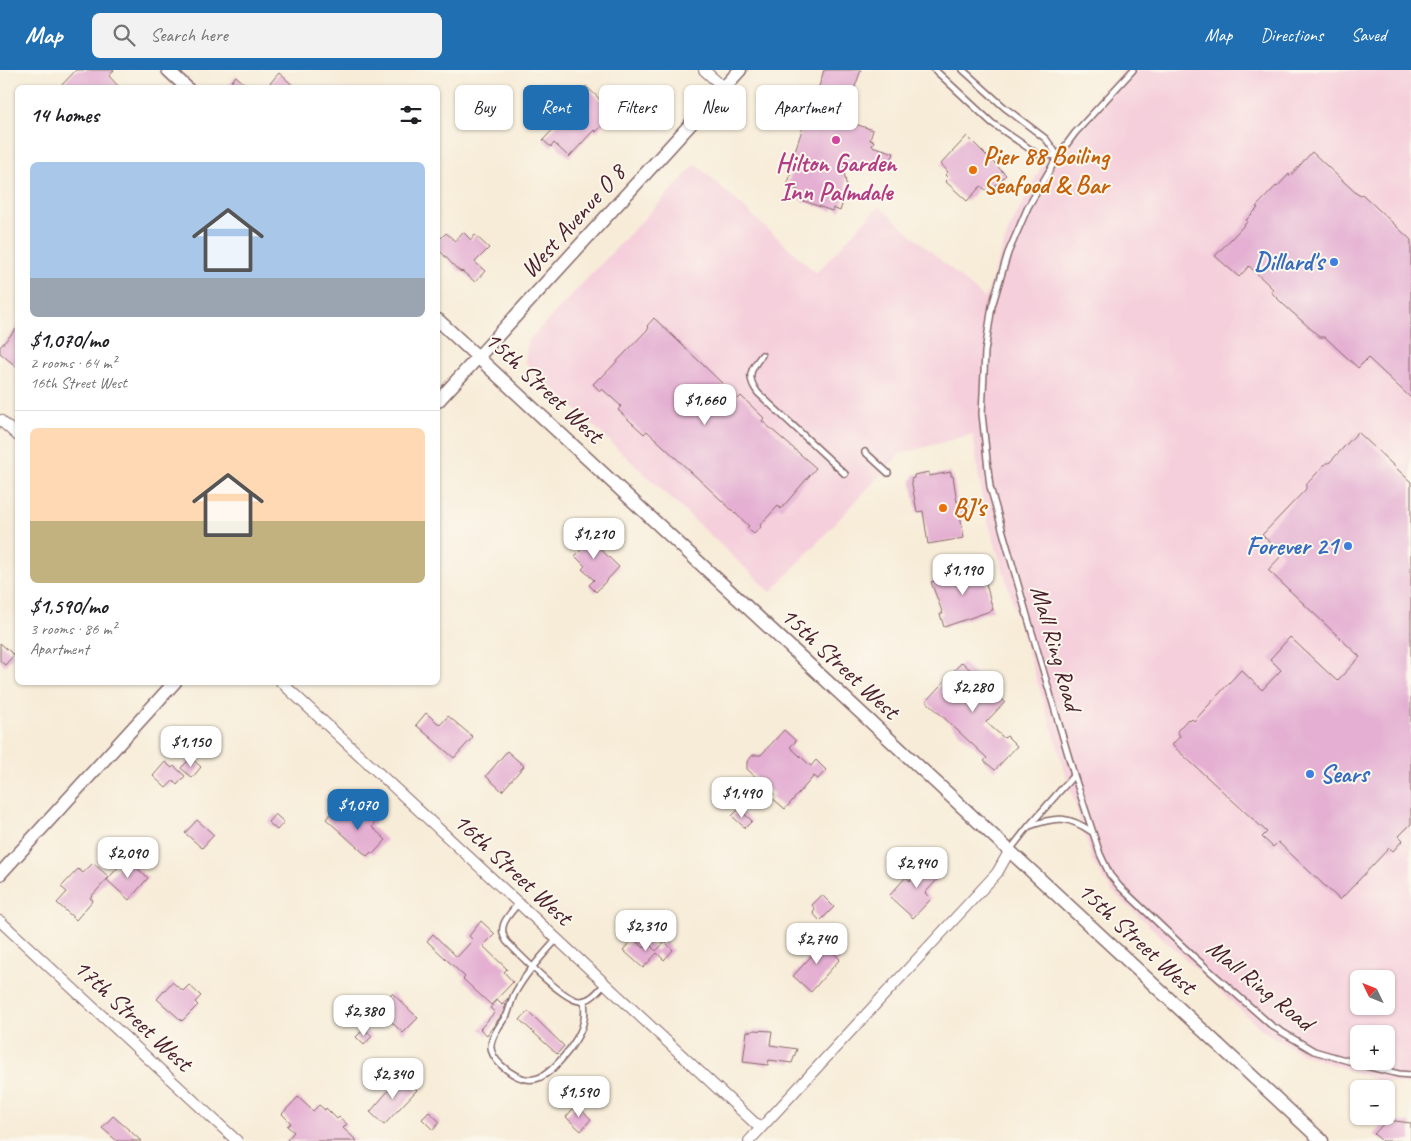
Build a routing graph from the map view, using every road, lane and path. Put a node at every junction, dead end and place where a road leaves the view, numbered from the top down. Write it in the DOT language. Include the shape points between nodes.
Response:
graph roads {
  1 [pos="168,70"];
  2 [pos="704,70"];
  3 [pos="740,70"];
  4 [pos="935,70"];
  5 [pos="963,70"];
  6 [pos="1133,70"];
  7 [pos="184,85"];
  8 [pos="721,85"];
  9 [pos="727,85"];
  10 [pos="686,130"];
  11 [pos="1058,156"];
  12 [pos="440,322"];
  13 [pos="762,355"];
  14 [pos="478,357"];
  15 [pos="440,399"];
  16 [pos="0,420"];
  17 [pos="15,433"];
  18 [pos="865,452"];
  19 [pos="888,473"];
  20 [pos="845,474"];
  21 [pos="172,685"];
  22 [pos="284,685"];
  23 [pos="1074,775"];
  24 [pos="1028,827"];
  25 [pos="1093,833"];
  26 [pos="1010,850"];
  27 [pos="0,874"];
  28 [pos="518,903"];
  29 [pos="0,920"];
  30 [pos="558,940"];
  31 [pos="533,966"];
  32 [pos="605,984"];
  33 [pos="584,1001"];
  34 [pos="1411,1074"];
  35 [pos="760,1128"];
  36 [pos="237,1141"];
  37 [pos="749,1141"];
  38 [pos="1322,1141"];
  1 -- 7 [label="street"];
  2 -- 8 [label="street"];
  3 -- 9 [label="street, West Avenue O 8"];
  4 -- 11 [label="lane" via="992,123 1037,154"];
  5 -- 11 [label="lane" via="1046,139"];
  6 -- 11 [label="lane, Mall Ring Road"];
  10 -- 14 [label="street, West Avenue O 8"];
  11 -- 23 [label="lane, Mall Ring Road" via="1028,207 1000,278 986,341 982,414 990,487"];
  12 -- 14 [label="street, 15th Street West"];
  13 -- 20 [label="lane" via="753,366 751,383"];
  14 -- 15 [label="street, West Avenue O 8"];
  14 -- 26 [label="street, 15th Street West"];
  16 -- 17 [label="street"];
  18 -- 19 [label="lane"];
  21 -- 27 [label="street"];
  22 -- 28 [label="street, 16th Street West"];
  23 -- 24 [label="lane"];
  23 -- 25 [label="lane, Mall Ring Road"];
  24 -- 25 [label="lane" via="1048,819 1066,819"];
  24 -- 26 [label="lane"];
  25 -- 34 [label="lane, Mall Ring Road" via="1114,881 1272,1026 1314,1051 1399,1074"];
  26 -- 35 [label="street" via="997,873"];
  26 -- 38 [label="street, 15th Street West"];
  28 -- 30 [label="street, 16th Street West"];
  28 -- 31 [label="lane" via="503,923 503,936"];
  29 -- 36 [label="street, 17th Street West"];
  30 -- 31 [label="lane"];
  30 -- 32 [label="street, 16th Street West"];
  31 -- 33 [label="lane" via="568,998"];
  31 -- 33 [label="lane" via="515,993 490,1046 496,1060 516,1076 524,1080 537,1078 556,1065 575,1041 585,1021"];
  32 -- 33 [label="lane"];
  32 -- 35 [label="street, 16th Street West"];
  35 -- 37 [label="street"];
}
